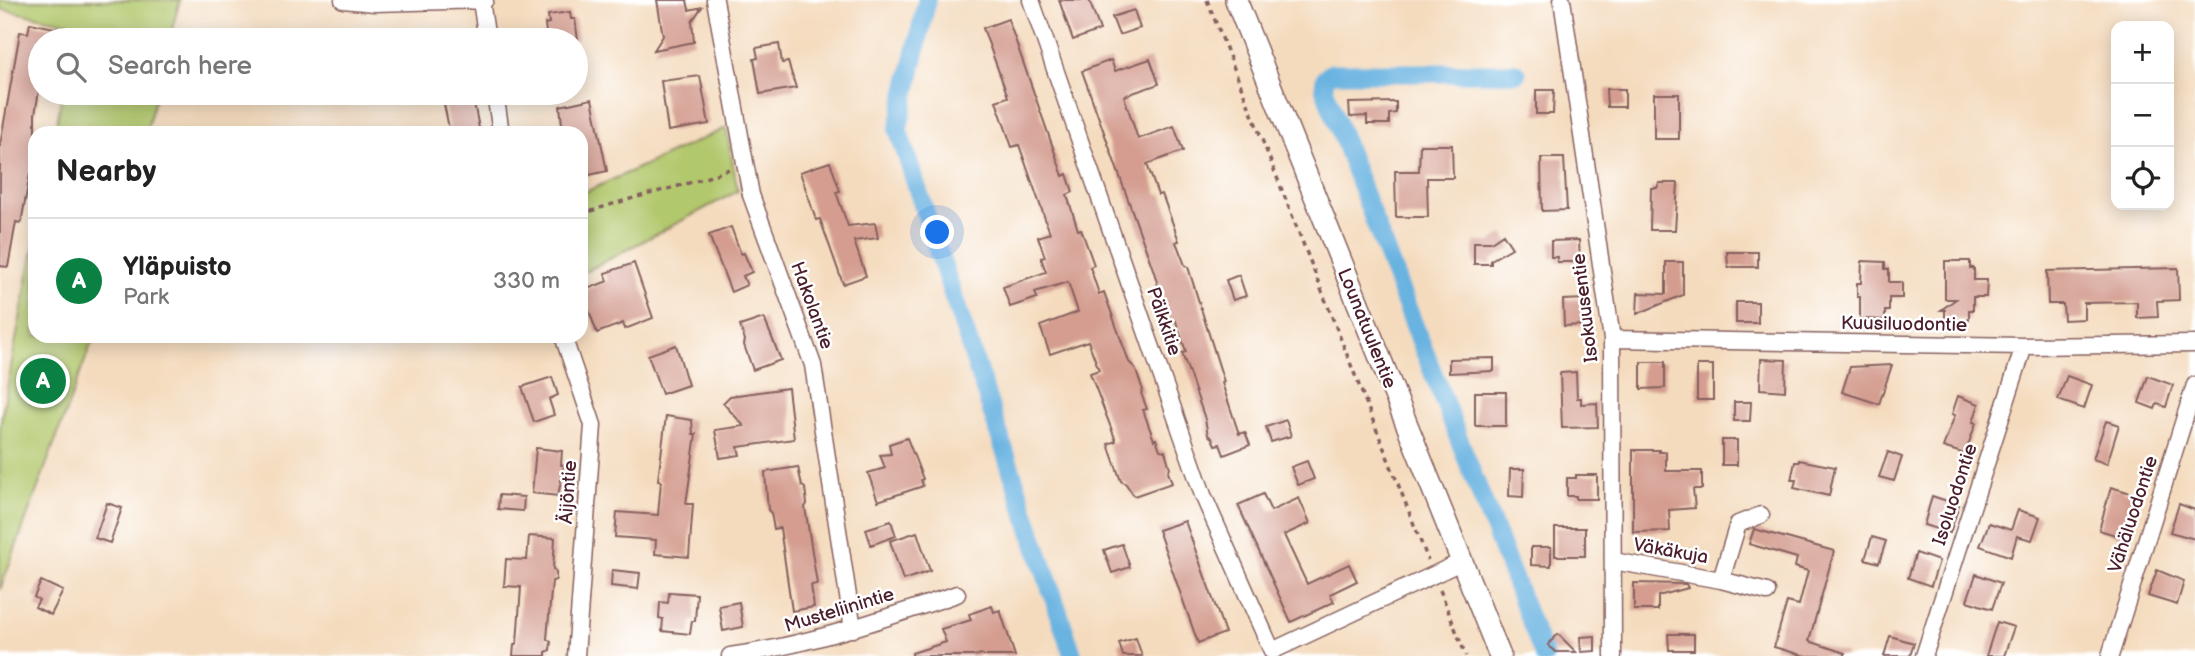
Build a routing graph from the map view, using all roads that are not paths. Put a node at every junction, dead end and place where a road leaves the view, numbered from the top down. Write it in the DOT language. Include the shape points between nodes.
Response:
graph roads {
  1 [pos="343,0"];
  2 [pos="483,0"];
  3 [pos="715,0"];
  4 [pos="1031,0"];
  5 [pos="1236,0"];
  6 [pos="1562,0"];
  7 [pos="486,28"];
  8 [pos="497,105"];
  9 [pos="500,126"];
  10 [pos="1612,339"];
  11 [pos="565,343"];
  12 [pos="2195,344"];
  13 [pos="2024,346"];
  14 [pos="2195,385"];
  15 [pos="1761,516"];
  16 [pos="1463,561"];
  17 [pos="1613,561"];
  18 [pos="1721,580"];
  19 [pos="1767,592"];
  20 [pos="957,594"];
  21 [pos="853,629"];
  22 [pos="1273,654"];
  23 [pos="576,656"];
  24 [pos="730,656"];
  25 [pos="1500,656"];
  26 [pos="1613,656"];
  27 [pos="1924,656"];
  28 [pos="2109,656"];
  1 -- 2 [label="street"];
  2 -- 7 [label="street"];
  3 -- 21 [label="street, Hakolantie" via="751,195 813,365"];
  4 -- 22 [label="street, Pälkkitie" via="1203,495"];
  5 -- 16 [label="street, Lounatuulentie"];
  6 -- 10 [label="street, Isokuusentie"];
  8 -- 9 [label="street"];
  10 -- 13 [label="street, Kuusiluodontie"];
  10 -- 17 [label="street, Isokuusentie"];
  11 -- 23 [label="street, Äijöntie" via="593,425"];
  12 -- 13 [label="street, Kuusiluodontie"];
  13 -- 27 [label="street, Isoluodontie"];
  14 -- 28 [label="street, Vähäluodontie"];
  15 -- 18 [label="street, Väkäkuja" via="1738,524"];
  16 -- 22 [label="street, Pälkkitie"];
  16 -- 25 [label="street, Lounatuulentie"];
  17 -- 18 [label="street, Väkäkuja"];
  17 -- 26 [label="street, Isokuusentie"];
  18 -- 19 [label="street, Väkäkuja"];
  20 -- 21 [label="street, Musteliinintie"];
  21 -- 24 [label="street, Musteliinintie"];
}
